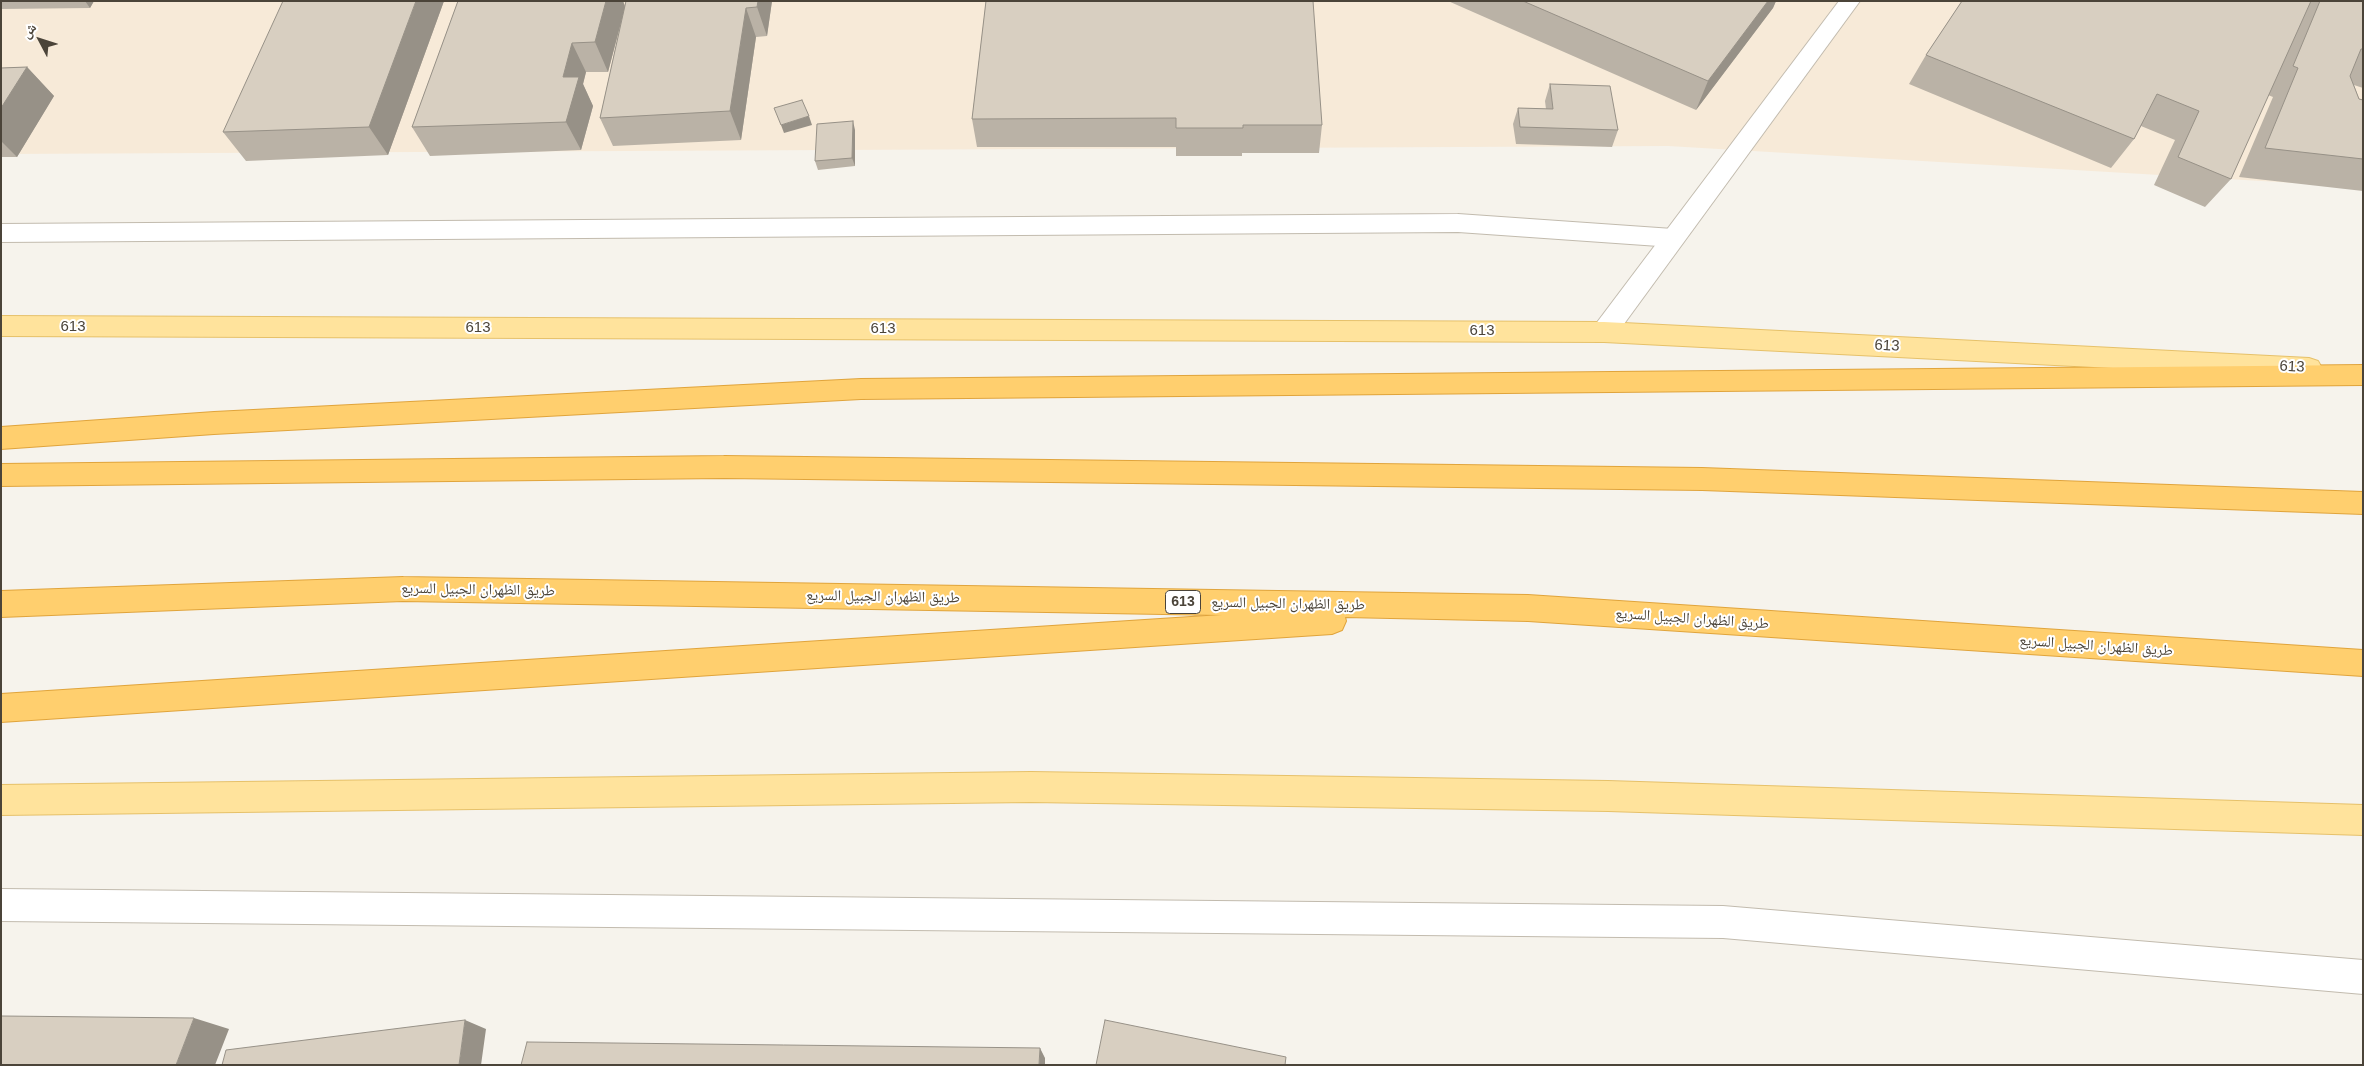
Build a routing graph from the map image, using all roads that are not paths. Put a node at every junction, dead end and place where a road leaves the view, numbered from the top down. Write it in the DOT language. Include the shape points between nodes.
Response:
graph roads {
  1 [pos="1850,1"];
  2 [pos="1,233"];
  3 [pos="1673,238"];
  4 [pos="1,326"];
  5 [pos="1604,332"];
  6 [pos="2363,371"];
  7 [pos="2363,375"];
  8 [pos="1,438"];
  9 [pos="1,475"];
  10 [pos="2363,503"];
  11 [pos="1,604"];
  12 [pos="1528,608"];
  13 [pos="2363,663"];
  14 [pos="1,708"];
  15 [pos="1,800"];
  16 [pos="2363,820"];
  17 [pos="1,905"];
  18 [pos="2363,977"];
  1 -- 3 [label="street"];
  2 -- 3 [label="street" via="1458,223"];
  3 -- 5 [label="street"];
  4 -- 5 [label="main road, 613"];
  5 -- 6 [label="main road, 613"];
  7 -- 8 [label="highway" via="861,389 214,423"];
  9 -- 10 [label="highway" via="744,468 1702,479"];
  11 -- 12 [label="highway, طريق الظهران الجبيل السريع / 613" via="403,589"];
  12 -- 13 [label="highway, طريق الظهران الجبيل السريع / 613"];
  12 -- 14 [label="highway"];
  15 -- 16 [label="main road" via="1031,787 1608,796"];
  17 -- 18 [label="street" via="1722,922"];
}
